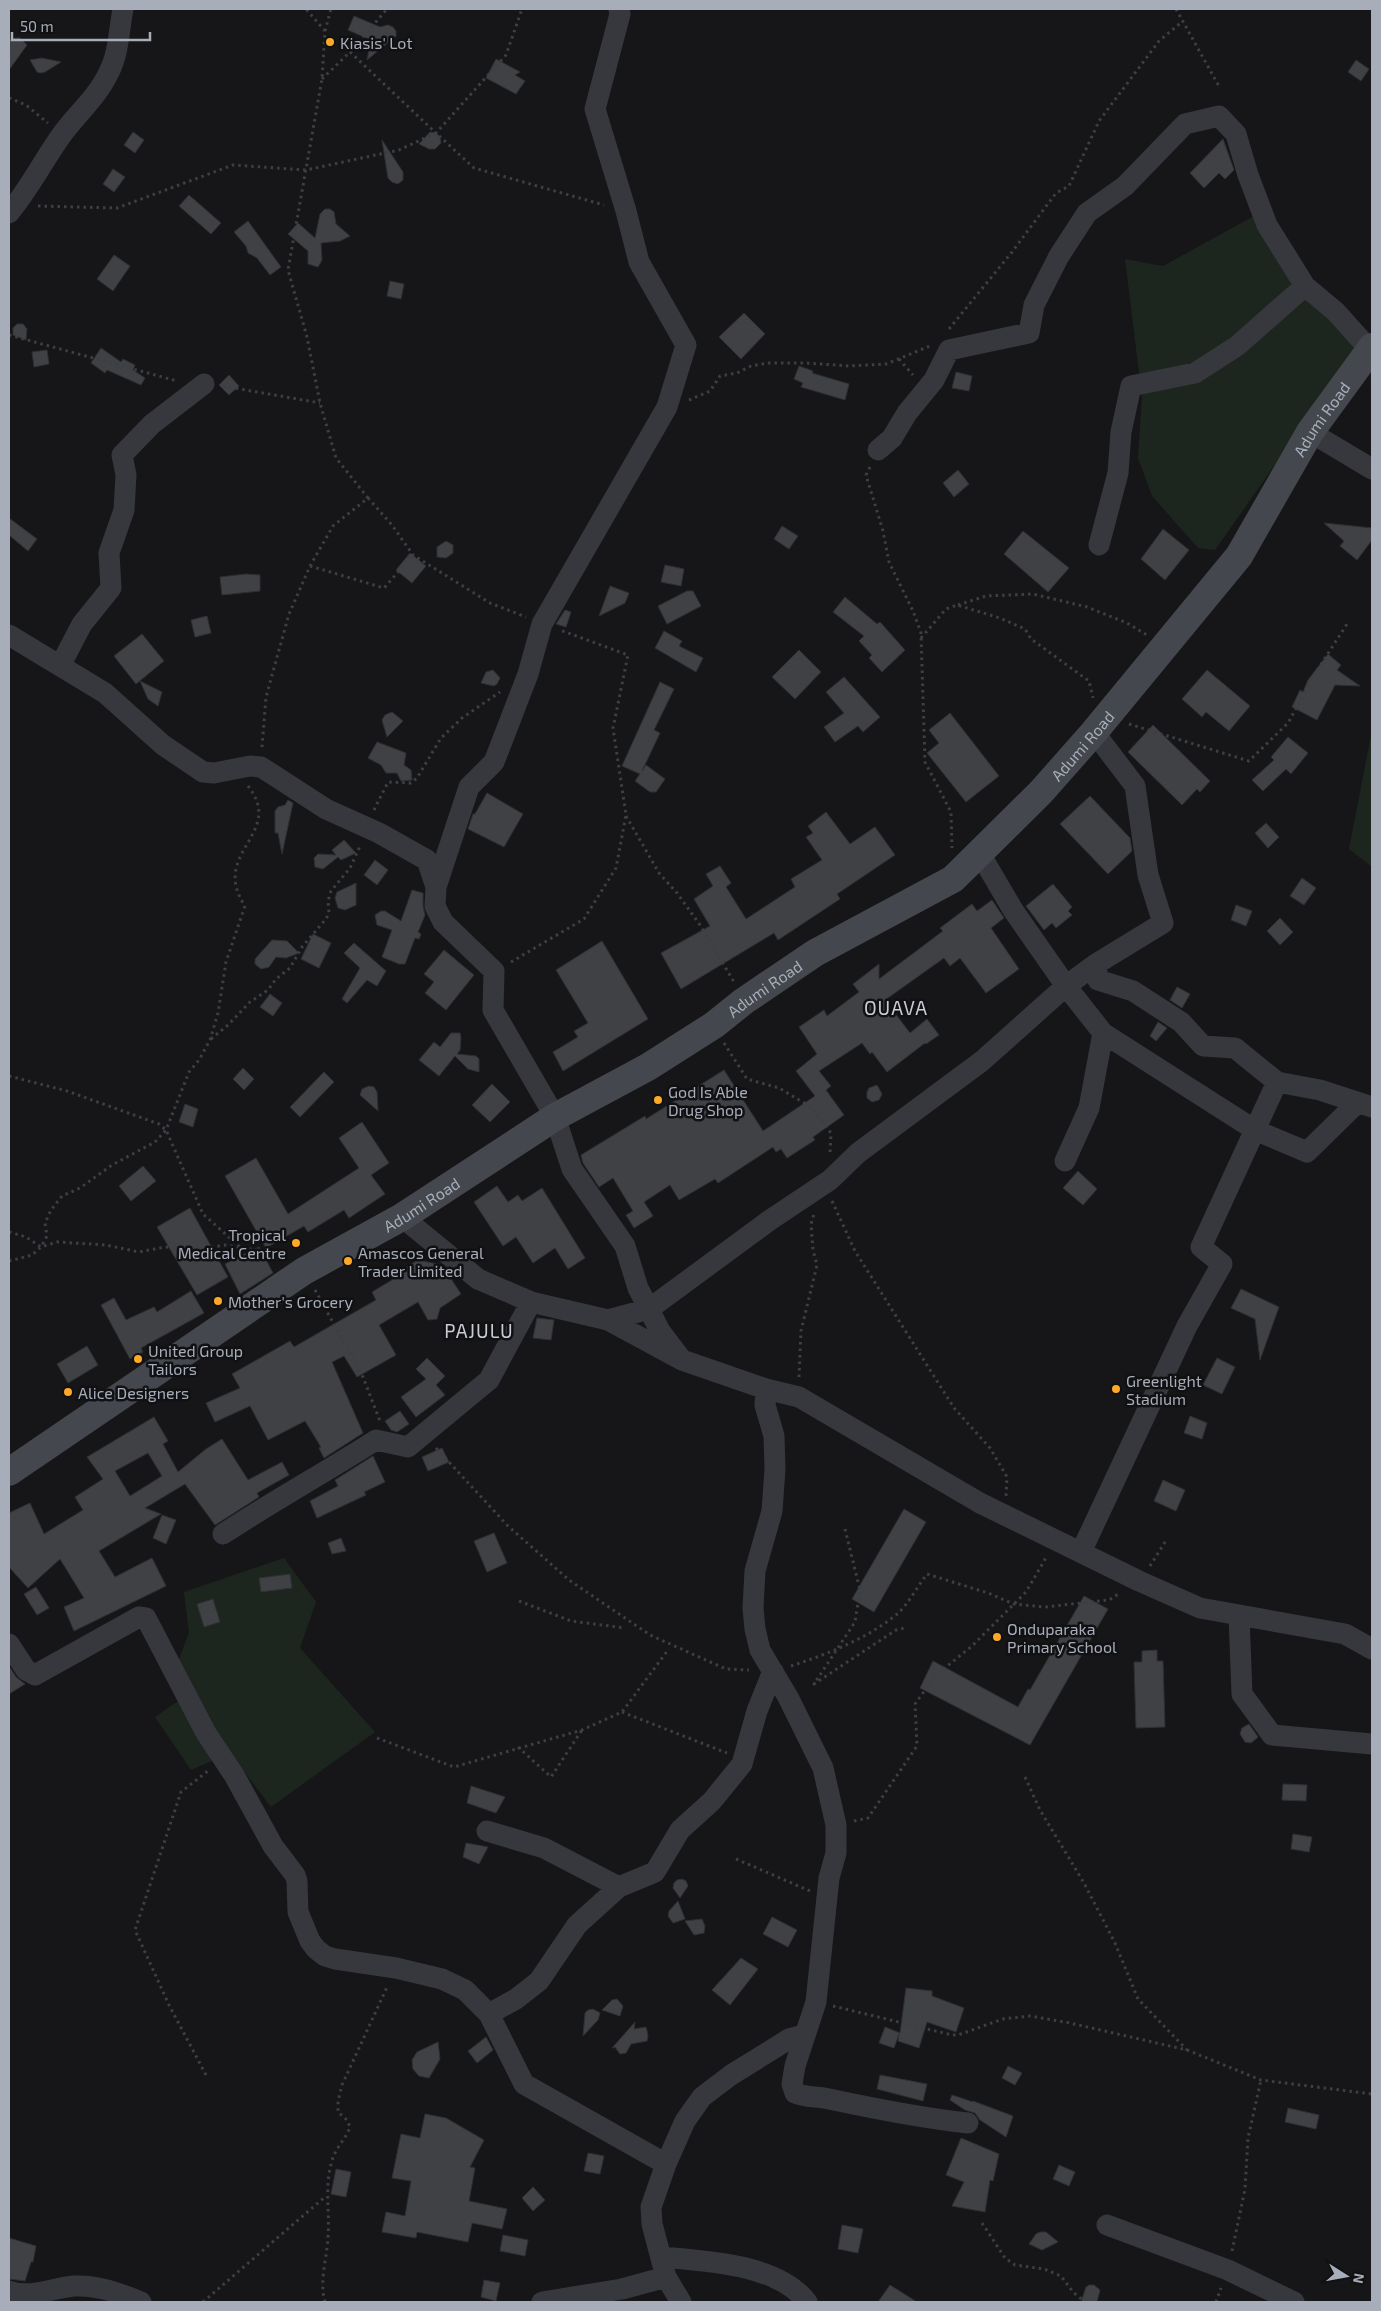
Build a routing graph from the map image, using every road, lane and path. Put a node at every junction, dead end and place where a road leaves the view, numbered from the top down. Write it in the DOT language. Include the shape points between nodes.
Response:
graph roads {
  1 [pos="123,9"];
  2 [pos="306,9"];
  3 [pos="332,9"];
  4 [pos="387,9"];
  5 [pos="522,9"];
  6 [pos="619,9"];
  7 [pos="1176,9"];
  8 [pos="1183,20"];
  9 [pos="325,30"];
  10 [pos="350,52"];
  11 [pos="322,79"];
  12 [pos="1220,88"];
  13 [pos="9,98"];
  14 [pos="436,133"];
  15 [pos="62,134"];
  16 [pos="306,170"];
  17 [pos="14,207"];
  18 [pos="626,211"];
  19 [pos="1305,286"];
  20 [pos="9,335"];
  21 [pos="944,336"];
  22 [pos="938,342"];
  23 [pos="1371,349"];
  24 [pos="899,359"];
  25 [pos="912,383"];
  26 [pos="204,384"];
  27 [pos="320,403"];
  28 [pos="667,406"];
  29 [pos="1310,432"];
  30 [pos="878,450"];
  31 [pos="1372,469"];
  32 [pos="368,498"];
  33 [pos="1099,545"];
  34 [pos="413,555"];
  35 [pos="310,566"];
  36 [pos="957,605"];
  37 [pos="542,624"];
  38 [pos="1347,624"];
  39 [pos="9,635"];
  40 [pos="921,638"];
  41 [pos="1165,645"];
  42 [pos="60,666"];
  43 [pos="528,674"];
  44 [pos="1100,724"];
  45 [pos="260,767"];
  46 [pos="246,784"];
  47 [pos="626,815"];
  48 [pos="367,828"];
  49 [pos="979,852"];
  50 [pos="953,879"];
  51 [pos="436,888"];
  52 [pos="1096,964"];
  53 [pos="494,972"];
  54 [pos="1066,986"];
  55 [pos="744,1001"];
  56 [pos="714,1025"];
  57 [pos="1103,1033"];
  58 [pos="210,1040"];
  59 [pos="9,1076"];
  60 [pos="1277,1082"];
  61 [pos="1364,1105"];
  62 [pos="556,1118"];
  63 [pos="166,1130"];
  64 [pos="1255,1130"];
  65 [pos="1065,1160"];
  66 [pos="830,1180"];
  67 [pos="402,1217"];
  68 [pos="9,1232"];
  69 [pos="41,1247"];
  70 [pos="241,1248"];
  71 [pos="9,1261"];
  72 [pos="304,1271"];
  73 [pos="531,1302"];
  74 [pos="649,1309"];
  75 [pos="608,1320"];
  76 [pos="682,1360"];
  77 [pos="766,1389"];
  78 [pos="799,1397"];
  79 [pos="408,1447"];
  80 [pos="9,1472"];
  81 [pos="1005,1515"];
  82 [pos="845,1529"];
  83 [pos="224,1534"];
  84 [pos="1167,1539"];
  85 [pos="1056,1540"];
  86 [pos="1080,1552"];
  87 [pos="1139,1582"];
  88 [pos="519,1601"];
  89 [pos="1014,1604"];
  90 [pos="1239,1616"];
  91 [pos="625,1628"];
  92 [pos="905,1628"];
  93 [pos="9,1644"];
  94 [pos="1372,1649"];
  95 [pos="668,1650"];
  96 [pos="773,1672"];
  97 [pos="622,1712"];
  98 [pos="582,1730"];
  99 [pos="377,1738"];
  100 [pos="1372,1744"];
  101 [pos="518,1747"];
  102 [pos="224,1760"];
  103 [pos="744,1760"];
  104 [pos="1025,1777"];
  105 [pos="836,1825"];
  106 [pos="487,1831"];
  107 [pos="736,1859"];
  108 [pos="619,1887"];
  109 [pos="813,1892"];
  110 [pos="396,1968"];
  111 [pos="816,2002"];
  112 [pos="489,2014"];
  113 [pos="804,2035"];
  114 [pos="1187,2050"];
  115 [pos="206,2075"];
  116 [pos="1261,2080"];
  117 [pos="1372,2094"];
  118 [pos="968,2122"];
  119 [pos="666,2164"];
  120 [pos="326,2196"];
  121 [pos="982,2223"];
  122 [pos="1107,2225"];
  123 [pos="664,2267"];
  124 [pos="1228,2270"];
  125 [pos="9,2291"];
  126 [pos="141,2302"];
  127 [pos="203,2302"];
  128 [pos="325,2302"];
  129 [pos="542,2302"];
  130 [pos="681,2302"];
  131 [pos="807,2302"];
  132 [pos="1085,2302"];
  133 [pos="1216,2302"];
  134 [pos="1294,2302"];
  1 -- 15 [label="street" via="110,72 100,90"];
  2 -- 9 [label="path"];
  3 -- 9 [label="path"];
  4 -- 10 [label="path"];
  5 -- 14 [label="path" via="506,55"];
  6 -- 18 [label="street" via="595,109"];
  7 -- 8 [label="path"];
  8 -- 12 [label="path"];
  8 -- 21 [label="path" via="1159,41 1099,122 1069,186 1056,193"];
  9 -- 11 [label="path"];
  10 -- 11 [label="path"];
  10 -- 14 [label="path"];
  11 -- 16 [label="path"];
  13 -- 15 [label="path" via="26,105"];
  14 -- 16 [label="path" via="399,150"];
  14 -- 18 [label="path" via="474,168"];
  15 -- 17 [label="street"];
  16 -- 17 [label="path" via="233,165 117,208"];
  16 -- 27 [label="path" via="288,270 307,337"];
  18 -- 28 [label="street" via="639,262 686,345"];
  19 -- 23 [label="street" via="1336,312"];
  19 -- 30 [label="street" via="1267,225 1236,134 1219,116 1186,124 1126,186 1087,213 1059,256 1034,305 1029,332 949,350 934,380 907,413 892,438"];
  19 -- 33 [label="street" via="1237,346 1195,373 1131,386 1121,432 1118,473"];
  20 -- 26 [label="path" via="170,380"];
  22 -- 24 [label="path"];
  23 -- 29 [label="main road, Adumi Road"];
  24 -- 25 [label="path" via="913,374"];
  24 -- 28 [label="path" via="886,364 859,366 806,363 751,366 720,376 710,391 694,399"];
  26 -- 27 [label="path"];
  26 -- 42 [label="street" via="152,424 122,455 126,476 124,510 109,552 111,588 82,624"];
  27 -- 32 [label="path" via="336,458"];
  28 -- 37 [label="street"];
  29 -- 31 [label="street"];
  29 -- 41 [label="main road, Adumi Road" via="1239,556"];
  30 -- 40 [label="path" via="866,475 889,562 913,611"];
  32 -- 34 [label="path"];
  32 -- 35 [label="path" via="334,526"];
  34 -- 35 [label="path" via="384,588"];
  34 -- 37 [label="path" via="490,603"];
  35 -- 45 [label="path" via="289,614 266,697"];
  36 -- 40 [label="path" via="946,609"];
  36 -- 41 [label="path" via="986,596 1033,594 1087,607 1126,623"];
  36 -- 44 [label="path" via="1024,629 1031,639 1089,682"];
  37 -- 43 [label="street"];
  37 -- 47 [label="path" via="628,655 613,728"];
  38 -- 44 [label="path" via="1288,723 1249,761"];
  39 -- 42 [label="street"];
  40 -- 50 [label="path" via="925,762 951,812"];
  41 -- 44 [label="main road, Adumi Road"];
  42 -- 45 [label="street" via="105,693 163,745 203,772"];
  43 -- 48 [label="path" via="462,718 441,738 411,783 388,782"];
  43 -- 51 [label="street" via="494,762 469,787"];
  44 -- 49 [label="main road, Adumi Road" via="1041,792"];
  44 -- 52 [label="street" via="1135,786 1148,875 1163,922"];
  45 -- 48 [label="street" via="326,809"];
  46 -- 58 [label="path" via="256,796 257,827 236,862 236,885 245,906 226,962"];
  47 -- 53 [label="path" via="616,868 584,919"];
  47 -- 55 [label="path" via="659,873 700,925"];
  48 -- 51 [label="street" via="427,860"];
  48 -- 58 [label="path" via="358,854 332,891 326,919 302,947 290,968"];
  49 -- 50 [label="main road, Adumi Road"];
  49 -- 54 [label="street" via="1013,910"];
  50 -- 55 [label="main road, Adumi Road" via="815,953"];
  51 -- 53 [label="street" via="435,906 443,922"];
  52 -- 54 [label="street"];
  52 -- 60 [label="street" via="1098,980 1133,991 1181,1022 1203,1046 1236,1048"];
  53 -- 62 [label="street" via="492,1010"];
  54 -- 57 [label="street"];
  54 -- 66 [label="street" via="982,1061 858,1154"];
  55 -- 56 [label="main road, Adumi Road"];
  56 -- 62 [label="main road, Adumi Road" via="648,1067"];
  56 -- 66 [label="path" via="747,1079 779,1088 812,1108 831,1133"];
  57 -- 64 [label="street"];
  57 -- 65 [label="street" via="1088,1108"];
  58 -- 63 [label="path" via="189,1072"];
  59 -- 63 [label="path" via="67,1091 159,1124"];
  60 -- 61 [label="street" via="1320,1090"];
  60 -- 64 [label="street"];
  61 -- 64 [label="street" via="1307,1152"];
  62 -- 67 [label="main road, Adumi Road"];
  62 -- 74 [label="street" via="572,1169 625,1246 638,1288"];
  63 -- 69 [label="path" via="155,1142 62,1196 45,1223 47,1236"];
  63 -- 70 [label="path" via="203,1214"];
  64 -- 86 [label="street" via="1201,1247 1222,1264 1187,1326"];
  66 -- 74 [label="street"];
  66 -- 78 [label="path" via="819,1193 811,1224 817,1265 801,1331"];
  66 -- 81 [label="path" via="830,1197 855,1251 954,1408 990,1448 1007,1477"];
  67 -- 72 [label="main road, Adumi Road"];
  67 -- 73 [label="street" via="478,1279"];
  68 -- 69 [label="path" via="26,1237"];
  69 -- 70 [label="path" via="57,1242 106,1245 139,1252 166,1247 198,1249 226,1245"];
  69 -- 71 [label="path" via="32,1256"];
  70 -- 72 [label="path"];
  72 -- 79 [label="path" via="363,1377 383,1427"];
  72 -- 80 [label="main road, Adumi Road"];
  73 -- 75 [label="street"];
  73 -- 79 [label="street" via="488,1380"];
  74 -- 75 [label="street"];
  74 -- 76 [label="street" via="660,1331"];
  75 -- 76 [label="street"];
  76 -- 77 [label="street"];
  77 -- 78 [label="street"];
  77 -- 96 [label="street" via="765,1405 774,1436 775,1469 772,1511 755,1571 753,1608 760,1650"];
  78 -- 81 [label="street"];
  79 -- 83 [label="street" via="376,1440"];
  79 -- 96 [label="path" via="429,1441 508,1526 562,1574 650,1635 726,1669"];
  81 -- 85 [label="street"];
  82 -- 92 [label="path" via="860,1590 855,1622 814,1684 896,1630"];
  84 -- 87 [label="path"];
  85 -- 86 [label="street"];
  85 -- 89 [label="path" via="1026,1592"];
  86 -- 87 [label="street"];
  87 -- 89 [label="path" via="1109,1600 1045,1607"];
  87 -- 90 [label="street" via="1200,1608"];
  88 -- 91 [label="path" via="571,1621"];
  89 -- 96 [label="path" via="927,1574 898,1614 865,1636 820,1657"];
  89 -- 105 [label="path" via="972,1646 935,1676 915,1704 917,1746 868,1818"];
  90 -- 94 [label="street" via="1345,1634"];
  90 -- 100 [label="street" via="1242,1694 1272,1735"];
  93 -- 102 [label="street" via="26,1670 36,1675 139,1617 146,1618 206,1733"];
  95 -- 97 [label="path"];
  96 -- 103 [label="street"];
  96 -- 105 [label="street" via="823,1768"];
  97 -- 98 [label="path"];
  97 -- 103 [label="path"];
  98 -- 101 [label="path"];
  98 -- 101 [label="path" via="551,1777"];
  99 -- 101 [label="path" via="454,1767"];
  102 -- 110 [label="street" via="273,1846 295,1875 298,1912 316,1950 335,1959"];
  102 -- 115 [label="path" via="181,1792 136,1930"];
  103 -- 108 [label="street" via="712,1801 680,1830 655,1872"];
  104 -- 114 [label="path" via="1040,1810 1115,1943 1138,1999"];
  105 -- 111 [label="street" via="836,1853 829,1878"];
  106 -- 108 [label="street" via="544,1848"];
  107 -- 109 [label="path"];
  108 -- 112 [label="street" via="577,1925 539,1981"];
  110 -- 112 [label="street" via="454,1984"];
  110 -- 120 [label="path" via="342,2085 338,2112 350,2127 332,2158"];
  111 -- 113 [label="street"];
  111 -- 114 [label="path" via="958,2036 1003,2019 1030,2016"];
  112 -- 119 [label="street" via="524,2084"];
  113 -- 118 [label="street" via="792,2084 795,2093 900,2115"];
  113 -- 119 [label="street" via="766,2052 702,2097 685,2121"];
  114 -- 116 [label="path"];
  116 -- 117 [label="path"];
  116 -- 124 [label="path" via="1248,2138 1245,2188"];
  119 -- 123 [label="street" via="651,2207 652,2224"];
  120 -- 127 [label="path"];
  120 -- 128 [label="path" via="328,2236 322,2293"];
  121 -- 132 [label="path" via="1005,2258 1015,2266 1044,2269 1060,2276"];
  122 -- 124 [label="street"];
  123 -- 129 [label="street" via="622,2289"];
  123 -- 130 [label="street"];
  123 -- 131 [label="street" via="748,2268 772,2277"];
  124 -- 133 [label="path"];
  124 -- 134 [label="street"];
  125 -- 126 [label="street" via="28,2294 73,2286 98,2287"];
}
